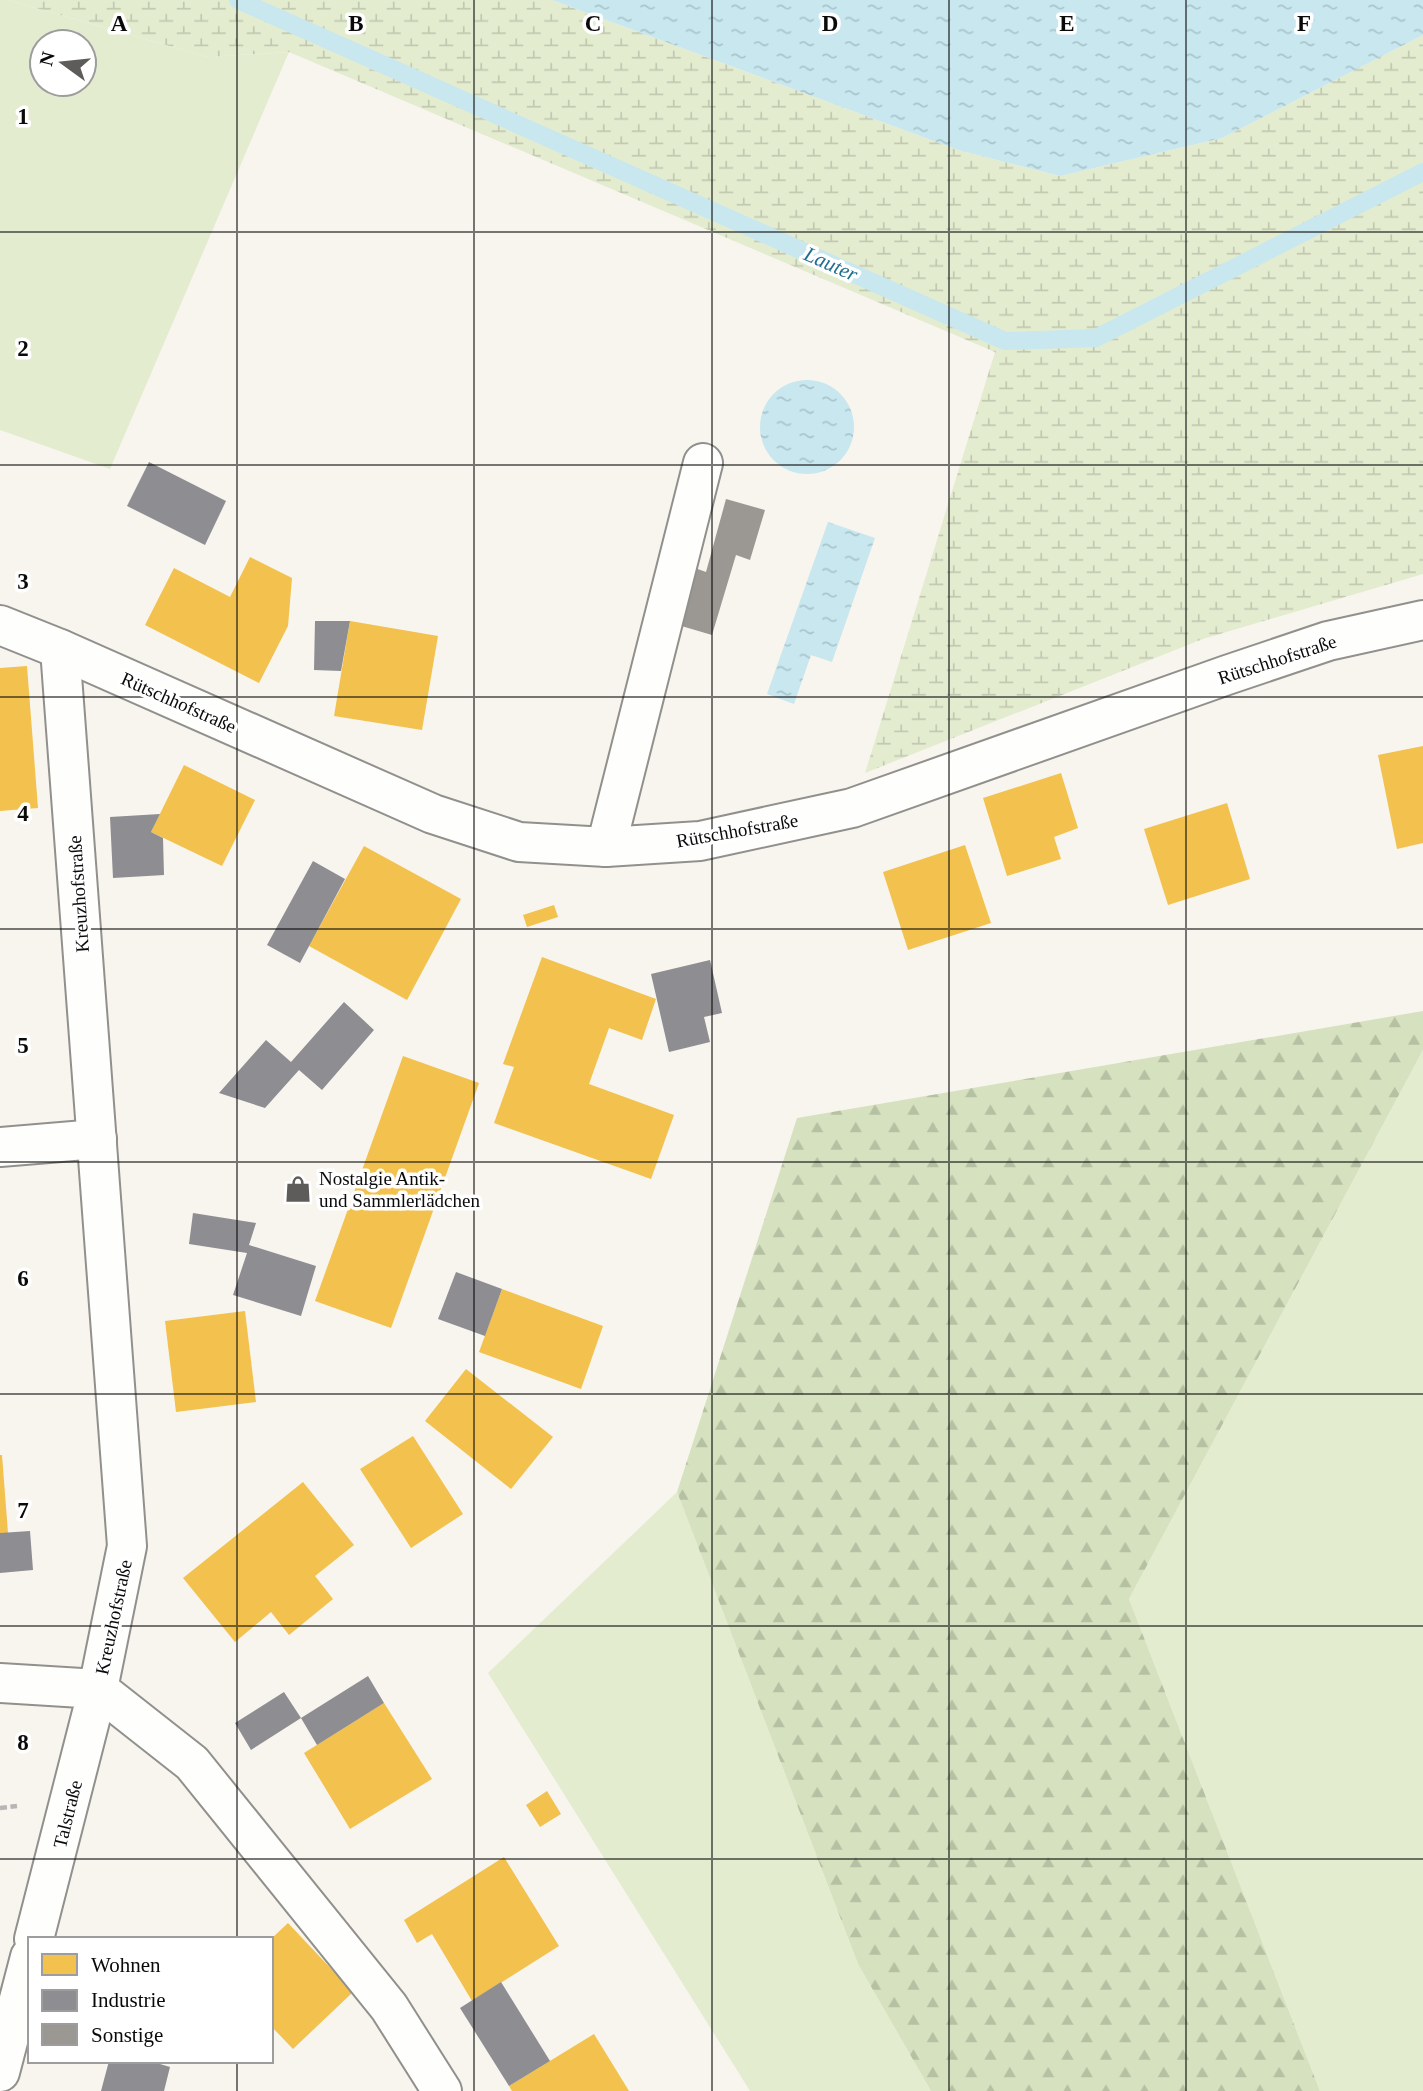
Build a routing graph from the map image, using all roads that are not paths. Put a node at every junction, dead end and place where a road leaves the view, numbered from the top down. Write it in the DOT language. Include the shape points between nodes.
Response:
graph roads {
  1 [pos="703,463"];
  2 [pos="1423,620"];
  3 [pos="0,625"];
  4 [pos="60,649"];
  5 [pos="606,847"];
  6 [pos="97,1139"];
  7 [pos="0,1147"];
  8 [pos="0,1683"];
  9 [pos="98,1689"];
  10 [pos="35,1937"];
  11 [pos="28,1965"];
  12 [pos="0,2072"];
  13 [pos="442,2091"];
  1 -- 5 [label="street"];
  2 -- 5 [label="street, Rütschhofstraße" via="1315,645 852,808 700,841"];
  3 -- 4 [label="street, Rütschhofstraße"];
  4 -- 5 [label="street, Rütschhofstraße" via="432,814 519,842"];
  4 -- 6 [label="street, Kreuzhofstraße"];
  6 -- 7 [label="street"];
  6 -- 9 [label="street, Kreuzhofstraße" via="127,1546"];
  8 -- 9 [label="street"];
  9 -- 10 [label="street, Talstraße"];
  9 -- 13 [label="street, Kreuzhofstraße" via="192,1763 389,2007"];
  11 -- 12 [label="street"];
}
